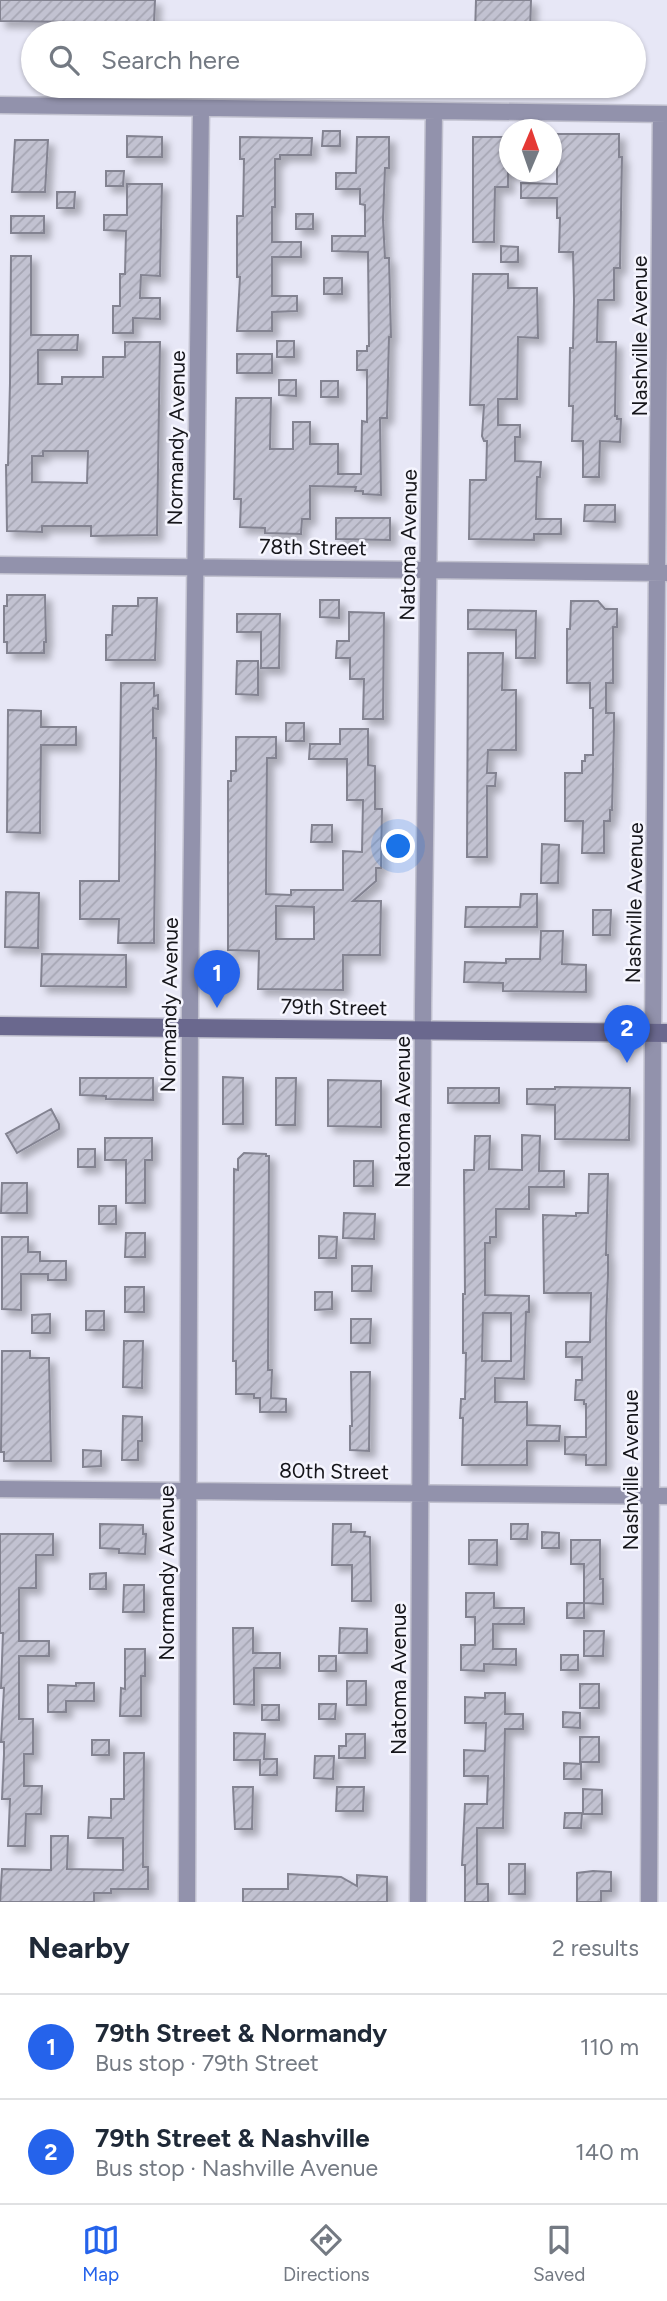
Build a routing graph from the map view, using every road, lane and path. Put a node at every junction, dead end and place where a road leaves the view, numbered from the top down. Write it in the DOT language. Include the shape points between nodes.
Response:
graph roads {
  1 [pos="0,105"];
  2 [pos="201,109"];
  3 [pos="434,112"];
  4 [pos="664,114"];
  5 [pos="0,565"];
  6 [pos="195,567"];
  7 [pos="429,570"];
  8 [pos="663,573"];
  9 [pos="0,1026"];
  10 [pos="189,1028"];
  11 [pos="423,1031"];
  12 [pos="660,1033"];
  13 [pos="0,1489"];
  14 [pos="187,1491"];
  15 [pos="421,1493"];
  16 [pos="659,1496"];
  17 [pos="187,1902"];
  18 [pos="418,1902"];
  19 [pos="649,1902"];
  1 -- 2 [label="street"];
  2 -- 3 [label="street"];
  2 -- 6 [label="street, Normandy Avenue"];
  3 -- 4 [label="street"];
  3 -- 7 [label="street, Natoma Avenue"];
  4 -- 8 [label="street, Nashville Avenue"];
  5 -- 6 [label="street, 78th Street"];
  6 -- 7 [label="street, 78th Street"];
  6 -- 10 [label="street, Normandy Avenue"];
  7 -- 8 [label="street, 78th Street"];
  7 -- 11 [label="street, Natoma Avenue"];
  8 -- 12 [label="street, Nashville Avenue"];
  9 -- 10 [label="main road, 79th Street"];
  10 -- 11 [label="main road, 79th Street"];
  10 -- 14 [label="street, Normandy Avenue"];
  11 -- 12 [label="main road, 79th Street"];
  11 -- 15 [label="street, Natoma Avenue"];
  12 -- 16 [label="street, Nashville Avenue"];
  13 -- 14 [label="street, 80th Street"];
  14 -- 15 [label="street, 80th Street"];
  14 -- 17 [label="street, Normandy Avenue"];
  15 -- 16 [label="street, 80th Street"];
  15 -- 18 [label="street, Natoma Avenue"];
  16 -- 19 [label="street, Nashville Avenue"];
}
